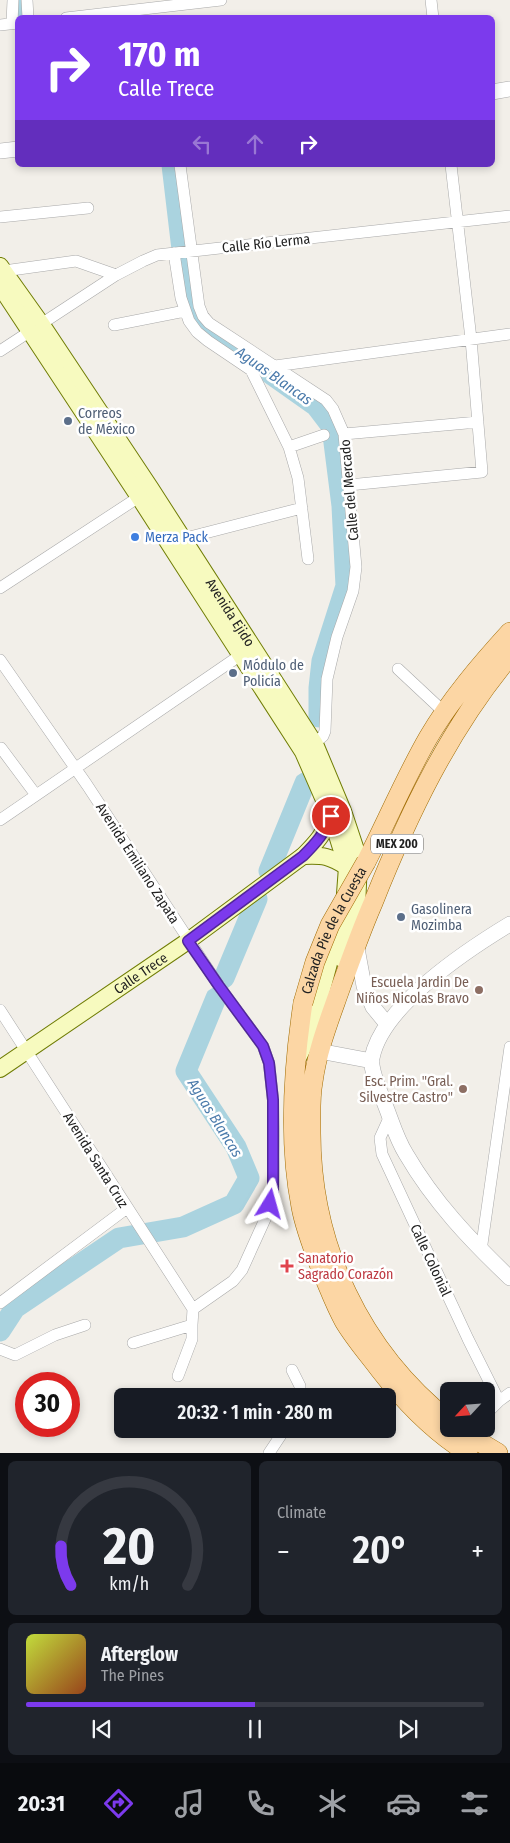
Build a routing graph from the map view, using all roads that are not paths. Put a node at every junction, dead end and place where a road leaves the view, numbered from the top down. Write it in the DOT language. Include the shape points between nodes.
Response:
graph roads {
  1 [pos="13,0"];
  2 [pos="27,0"];
  3 [pos="221,0"];
  4 [pos="431,0"];
  5 [pos="159,8"];
  6 [pos="28,15"];
  7 [pos="94,15"];
  8 [pos="433,15"];
  9 [pos="15,23"];
  10 [pos="0,25"];
  11 [pos="510,89"];
  12 [pos="495,92"];
  13 [pos="15,149"];
  14 [pos="0,151"];
  15 [pos="180,167"];
  16 [pos="451,167"];
  17 [pos="88,208"];
  18 [pos="510,216"];
  19 [pos="0,217"];
  20 [pos="457,223"];
  21 [pos="183,252"];
  22 [pos="1,274"];
  23 [pos="116,275"];
  24 [pos="185,311"];
  25 [pos="114,325"];
  26 [pos="36,328"];
  27 [pos="510,334"];
  28 [pos="471,339"];
  29 [pos="0,351"];
  30 [pos="275,366"];
  31 [pos="478,422"];
  32 [pos="344,434"];
  33 [pos="324,435"];
  34 [pos="289,448"];
  35 [pos="349,485"];
  36 [pos="145,493"];
  37 [pos="302,508"];
  38 [pos="175,541"];
  39 [pos="308,560"];
  40 [pos="0,588"];
  41 [pos="510,632"];
  42 [pos="247,651"];
  43 [pos="510,656"];
  44 [pos="0,660"];
  45 [pos="398,669"];
  46 [pos="444,712"];
  47 [pos="1,748"];
  48 [pos="309,748"];
  49 [pos="76,768"];
  50 [pos="36,795"];
  51 [pos="331,816"];
  52 [pos="0,820"];
  53 [pos="303,856"];
  54 [pos="368,859"];
  55 [pos="387,865"];
  56 [pos="347,867"];
  57 [pos="510,924"];
  58 [pos="188,941"];
  59 [pos="356,943"];
  60 [pos="0,1010"];
  61 [pos="387,1024"];
  62 [pos="510,1047"];
  63 [pos="27,1051"];
  64 [pos="319,1051"];
  65 [pos="297,1060"];
  66 [pos="372,1061"];
  67 [pos="0,1069"];
  68 [pos="390,1116"];
  69 [pos="127,1208"];
  70 [pos="481,1251"];
  71 [pos="510,1278"];
  72 [pos="0,1303"];
  73 [pos="193,1309"];
  74 [pos="192,1324"];
  75 [pos="85,1325"];
  76 [pos="133,1343"];
  77 [pos="0,1349"];
  78 [pos="292,1370"];
  79 [pos="178,1376"];
  80 [pos="300,1388"];
  81 [pos="510,1393"];
  82 [pos="499,1401"];
  83 [pos="495,1405"];
  84 [pos="440,1414"];
  85 [pos="279,1438"];
  86 [pos="462,1441"];
  87 [pos="269,1453"];
  88 [pos="498,1453"];
  1 -- 9 [label="street"];
  2 -- 6 [label="street"];
  3 -- 5 [label="street"];
  4 -- 8 [label="street"];
  5 -- 7 [label="street"];
  9 -- 10 [label="street"];
  11 -- 12 [label="street"];
  13 -- 14 [label="street"];
  15 -- 21 [label="street, Calle del Mercado"];
  16 -- 20 [label="street"];
  17 -- 19 [label="street"];
  18 -- 20 [label="street, Calle Río Lerma"];
  20 -- 21 [label="street, Calle Río Lerma"];
  20 -- 28 [label="street"];
  21 -- 23 [label="street, Calle Río Lerma" via="143,260"];
  21 -- 24 [label="street" via="181,298"];
  21 -- 30 [label="street, Calle del Mercado" via="203,316"];
  22 -- 23 [label="street" via="76,261"];
  22 -- 26 [label="main road, Avenida Ejido"];
  23 -- 26 [label="street, Calle Río Lerma"];
  24 -- 25 [label="street"];
  24 -- 34 [label="street" via="197,332 251,370"];
  26 -- 29 [label="street, Calle Río Lerma"];
  26 -- 36 [label="main road, Avenida Ejido"];
  27 -- 28 [label="street"];
  28 -- 30 [label="street"];
  28 -- 31 [label="street"];
  30 -- 32 [label="street, Calle del Mercado" via="326,400"];
  31 -- 32 [label="street"];
  31 -- 35 [label="street" via="482,472"];
  32 -- 35 [label="street, Calle del Mercado"];
  33 -- 34 [label="street"];
  34 -- 37 [label="street"];
  35 -- 48 [label="street, Calle del Mercado" via="356,567 353,591 327,679 325,731"];
  36 -- 38 [label="main road, Avenida Ejido"];
  36 -- 40 [label="street"];
  37 -- 38 [label="street"];
  37 -- 39 [label="street"];
  38 -- 42 [label="main road, Avenida Ejido"];
  41 -- 46 [label="main road, Calzada Pie de la Cuesta / MEX 200"];
  42 -- 48 [label="main road, Avenida Ejido"];
  42 -- 49 [label="street"];
  43 -- 55 [label="main road, Calzada Pie de la Cuesta / MEX 200" via="456,729"];
  44 -- 49 [label="street, Avenida Emiliano Zapata"];
  45 -- 46 [label="street"];
  46 -- 54 [label="main road, Calzada Pie de la Cuesta / MEX 200" via="410,772"];
  47 -- 50 [label="street"];
  48 -- 51 [label="main road, Avenida Ejido"];
  48 -- 64 [label="main road, Avenida Ejido" via="343,811 359,859 357,909 320,1032"];
  49 -- 50 [label="street"];
  49 -- 58 [label="street, Avenida Emiliano Zapata"];
  50 -- 52 [label="street"];
  51 -- 53 [label="main road, Calle Trece" via="318,842"];
  51 -- 56 [label="main road, Avenida Ejido"];
  53 -- 56 [label="main road" via="332,857"];
  53 -- 58 [label="main road, Calle Trece"];
  54 -- 55 [label="main road"];
  54 -- 65 [label="main road, Calzada Pie de la Cuesta / MEX 200, bridge" via="330,926 315,962 303,1003"];
  55 -- 59 [label="main road, Calzada Pie de la Cuesta / MEX 200"];
  56 -- 65 [label="main road, Avenida Ejido" via="344,907 310,1031"];
  57 -- 61 [label="street" via="416,991"];
  58 -- 63 [label="main road, Calle Trece"];
  58 -- 73 [label="street, Avenida Emiliano Zapata" via="263,1046 269,1063 273,1100 273,1192 266,1217 242,1270 233,1281"];
  59 -- 61 [label="street" via="364,986 373,1007"];
  59 -- 64 [label="main road, Calzada Pie de la Cuesta / MEX 200"];
  60 -- 63 [label="street, Avenida Santa Cruz"];
  61 -- 66 [label="street"];
  62 -- 70 [label="street"];
  63 -- 67 [label="main road, Calle Trece"];
  63 -- 69 [label="street, Avenida Santa Cruz"];
  64 -- 66 [label="street"];
  64 -- 84 [label="main road, Calzada Pie de la Cuesta / MEX 200" via="313,1082 311,1159 325,1240 358,1316 374,1342 398,1373"];
  65 -- 86 [label="main road, Calzada Pie de la Cuesta / MEX 200" via="293,1118 295,1165 301,1208 329,1290 344,1320 414,1410"];
  66 -- 68 [label="street"];
  68 -- 70 [label="street" via="405,1153 456,1224"];
  68 -- 82 [label="street, Calle Colonial" via="380,1138 382,1154"];
  69 -- 72 [label="street"];
  69 -- 73 [label="street, Avenida Santa Cruz"];
  70 -- 71 [label="street"];
  73 -- 74 [label="street"];
  74 -- 76 [label="street"];
  74 -- 79 [label="street" via="192,1339"];
  75 -- 77 [label="street" via="55,1335 15,1355"];
  78 -- 80 [label="street"];
  81 -- 82 [label="street"];
  82 -- 83 [label="street"];
  85 -- 87 [label="street"];
  86 -- 88 [label="main road, Calzada Pie de la Cuesta / MEX 200"];
}
